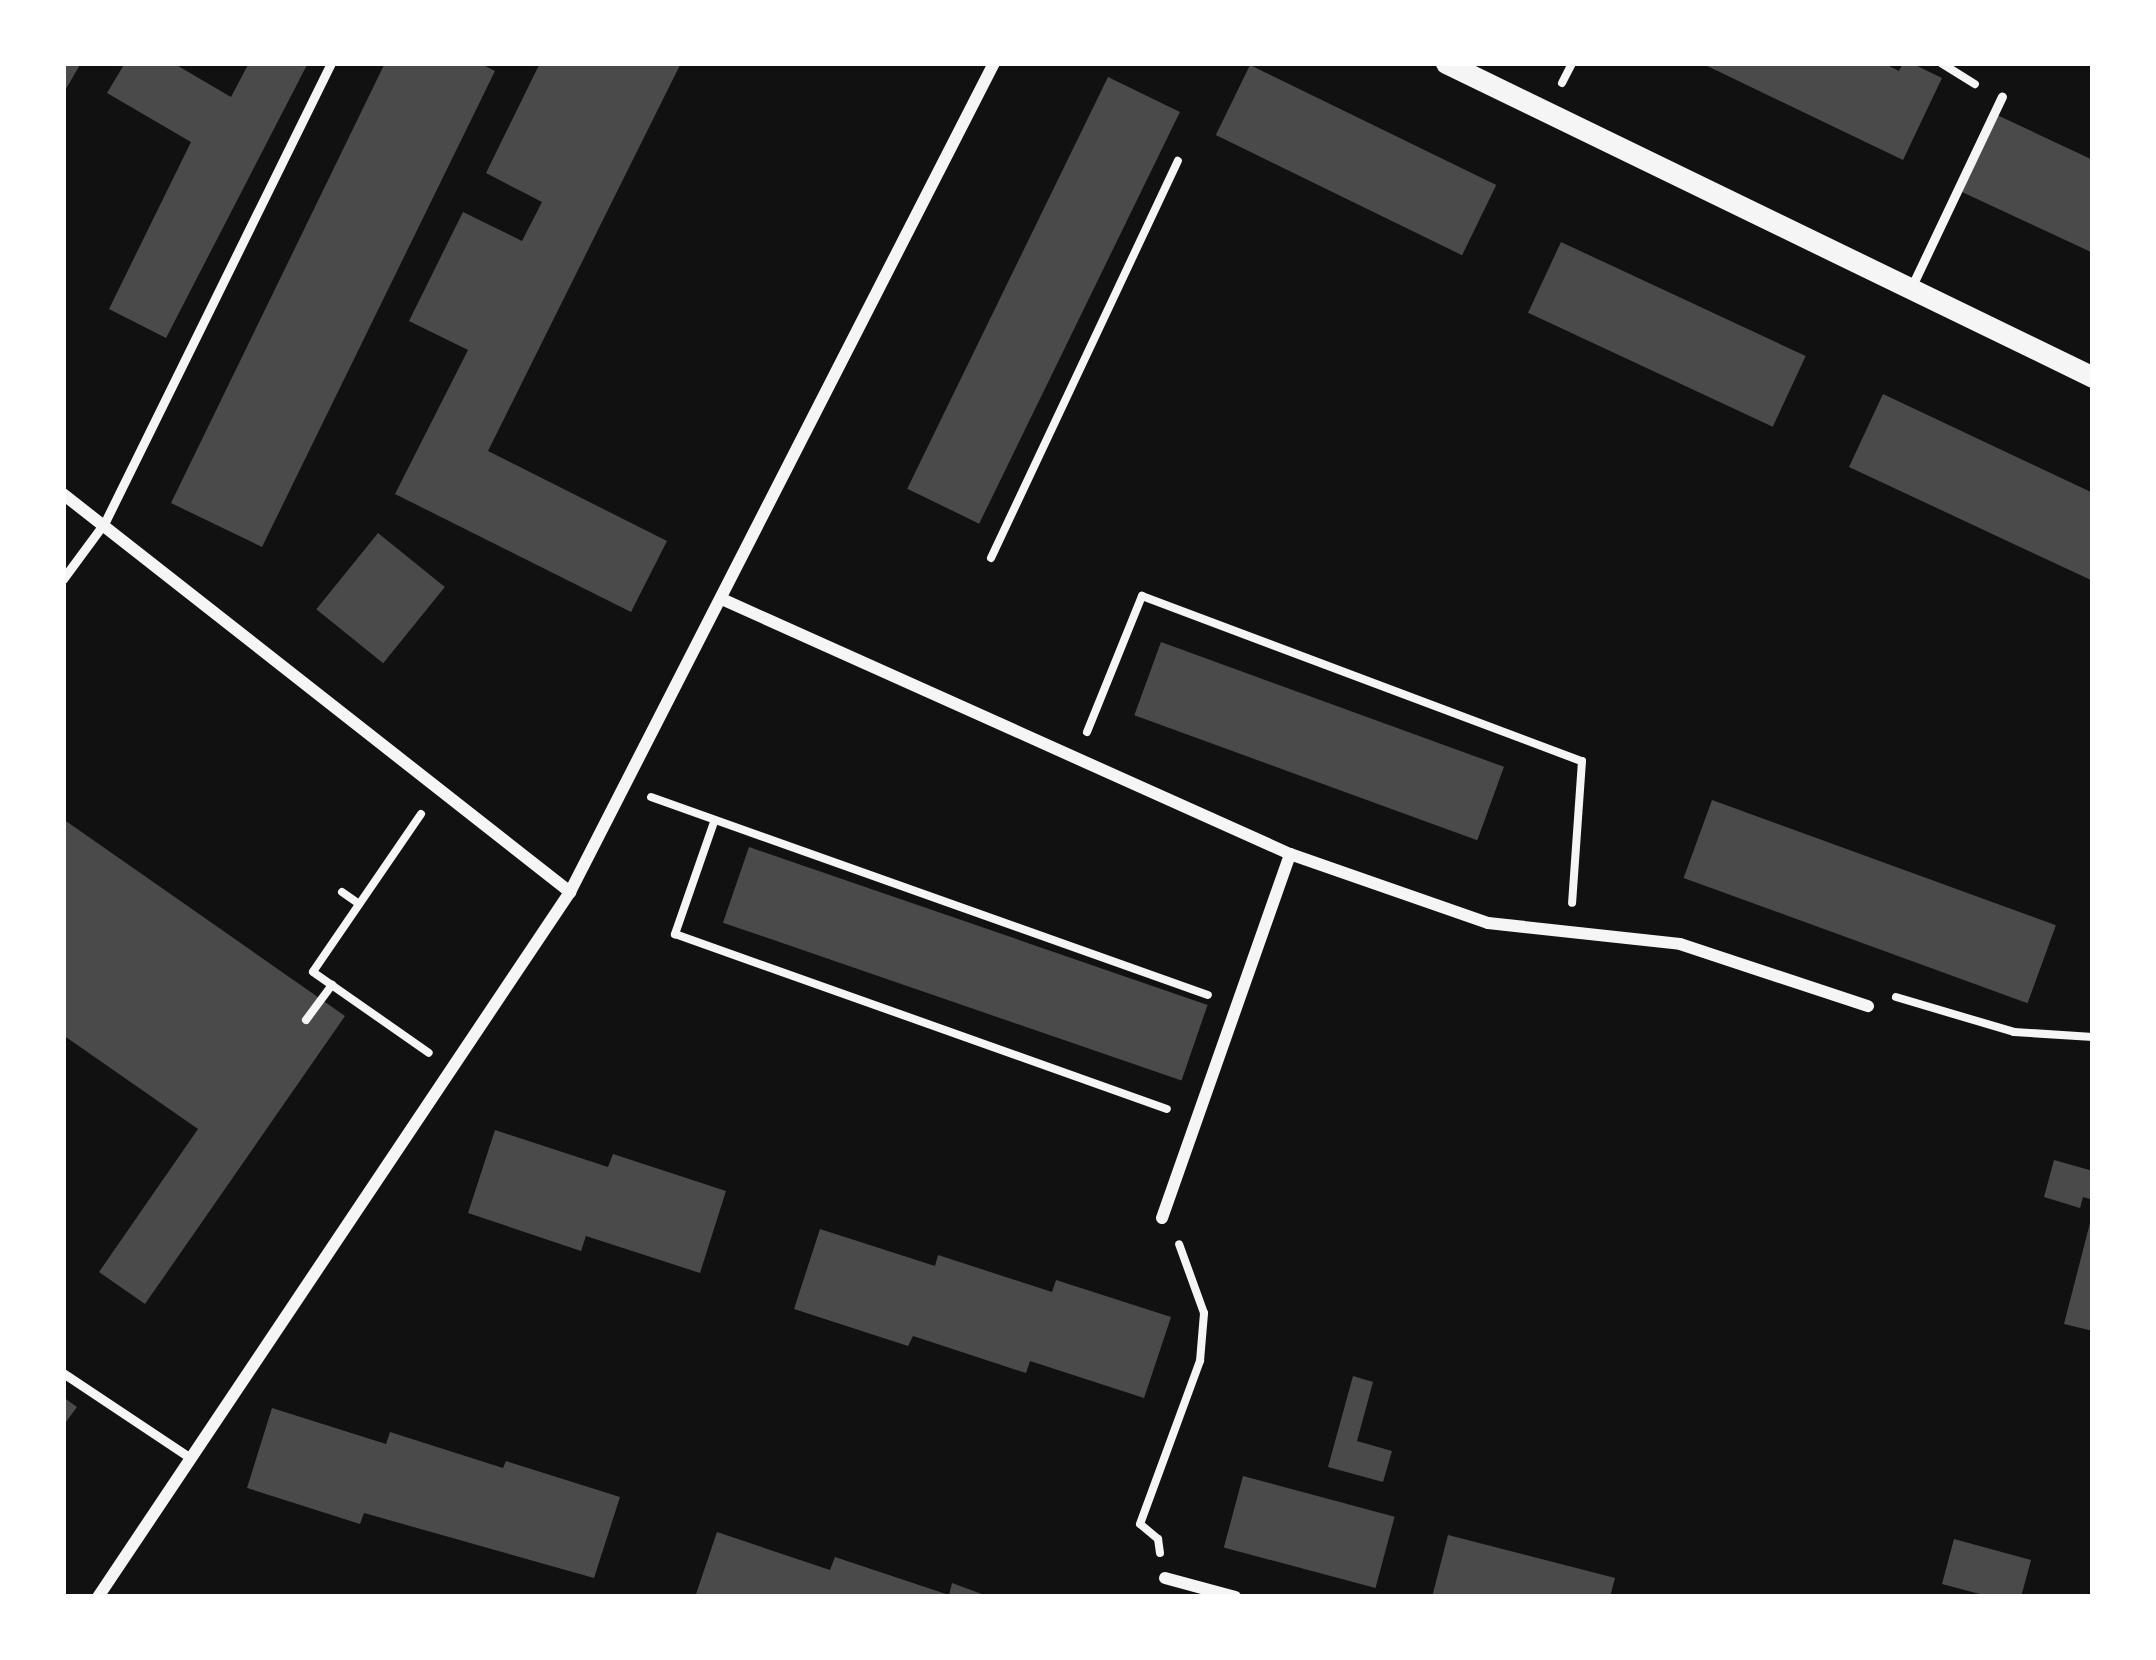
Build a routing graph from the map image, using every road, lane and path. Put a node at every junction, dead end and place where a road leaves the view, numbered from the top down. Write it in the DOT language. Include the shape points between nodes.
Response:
graph roads {
  1 [pos="331,63"];
  2 [pos="994,63"];
  3 [pos="1446,63"];
  4 [pos="1572,63"];
  5 [pos="1566,74"];
  6 [pos="2002,96"];
  7 [pos="1178,161"];
  8 [pos="1911,288"];
  9 [pos="2093,377"];
  10 [pos="63,494"];
  11 [pos="105,523"];
  12 [pos="991,559"];
  13 [pos="63,579"];
  14 [pos="724,600"];
  15 [pos="1075,761"];
  16 [pos="439,788"];
  17 [pos="627,788"];
  18 [pos="714,822"];
  19 [pos="1290,854"];
  20 [pos="342,892"];
  21 [pos="570,892"];
  22 [pos="359,904"];
  23 [pos="1569,936"];
  24 [pos="332,985"];
  25 [pos="1237,1005"];
  26 [pos="1868,1006"];
  27 [pos="306,1020"];
  28 [pos="2093,1037"];
  29 [pos="451,1069"];
  30 [pos="1196,1119"];
  31 [pos="1162,1219"];
  32 [pos="63,1373"];
  33 [pos="189,1457"];
  34 [pos="1140,1525"];
  35 [pos="1165,1578"];
  36 [pos="98,1597"];
  37 [pos="1235,1597"];
  1 -- 11 [label="lane"];
  2 -- 14 [label="street"];
  3 -- 8 [label="street"];
  4 -- 5 [label="path"];
  6 -- 8 [label="lane"];
  7 -- 12 [label="path"];
  8 -- 9 [label="street"];
  10 -- 11 [label="street"];
  11 -- 13 [label="lane"];
  11 -- 16 [label="street"];
  14 -- 15 [label="street"];
  14 -- 17 [label="street"];
  15 -- 19 [label="street"];
  15 -- 23 [label="path" via="1142,596 1582,761"];
  16 -- 21 [label="street"];
  16 -- 22 [label="path"];
  17 -- 18 [label="path"];
  17 -- 21 [label="street"];
  18 -- 25 [label="path"];
  18 -- 30 [label="path" via="675,934"];
  19 -- 23 [label="street" via="1488,923"];
  19 -- 25 [label="street"];
  20 -- 22 [label="path"];
  21 -- 29 [label="street"];
  22 -- 24 [label="path" via="313,972"];
  23 -- 26 [label="street" via="1680,944"];
  24 -- 27 [label="path"];
  24 -- 29 [label="path"];
  25 -- 30 [label="street"];
  26 -- 28 [label="path" via="1884,993 2014,1032"];
  29 -- 33 [label="street"];
  30 -- 31 [label="street"];
  31 -- 34 [label="path" via="1195,1276 1204,1313 1200,1360"];
  32 -- 33 [label="lane"];
  33 -- 36 [label="street"];
  35 -- 37 [label="street"];
}
